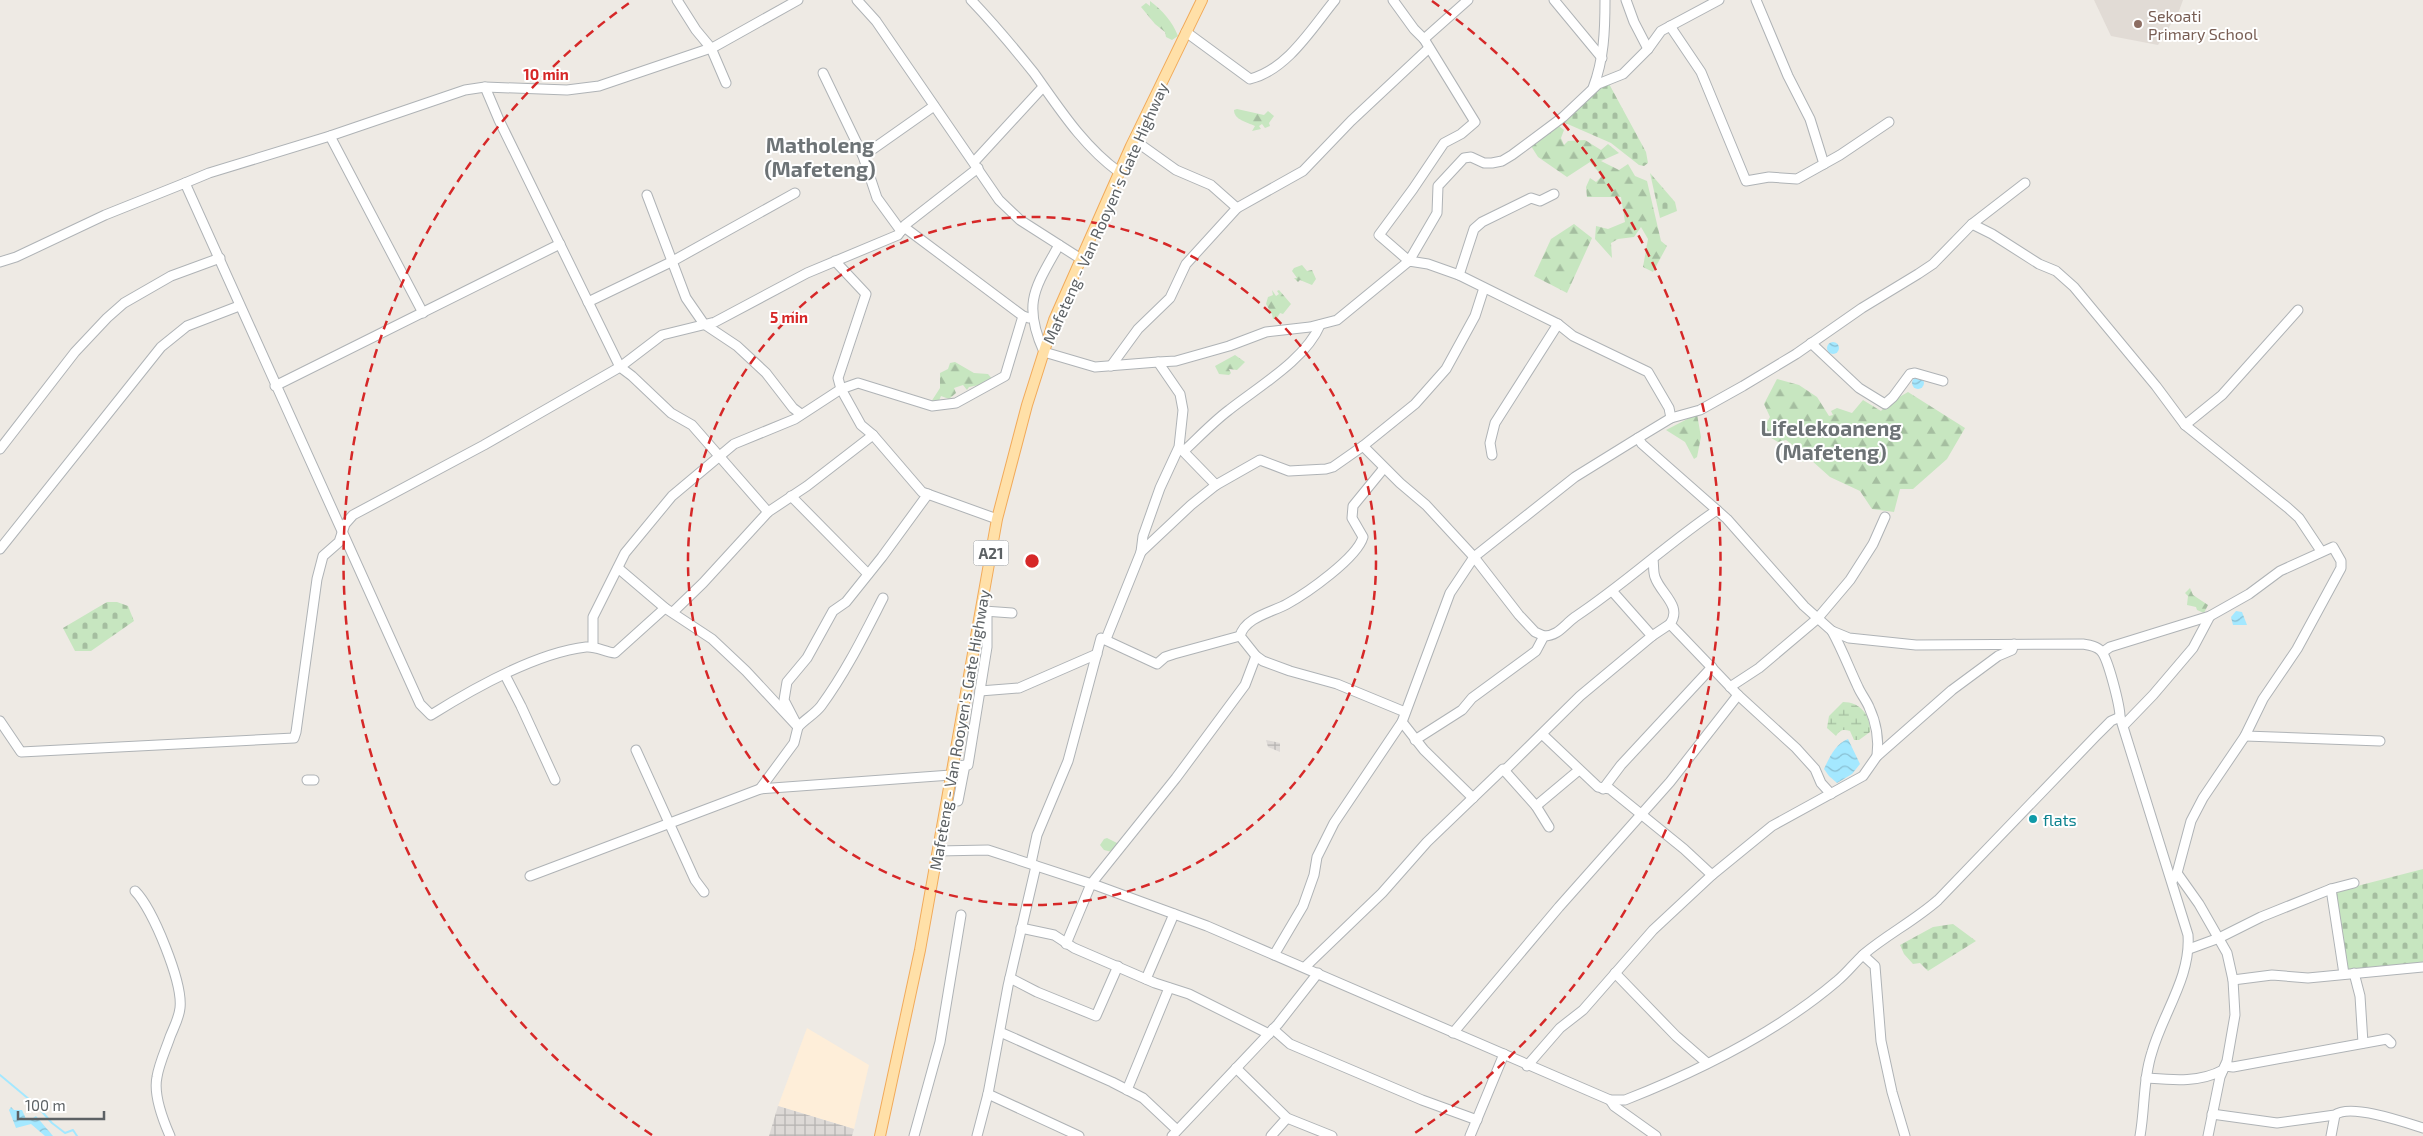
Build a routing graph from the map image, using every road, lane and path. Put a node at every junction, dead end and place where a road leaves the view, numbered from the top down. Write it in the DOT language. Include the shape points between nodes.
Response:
graph roads {
  1 [pos="677,0"];
  2 [pos="798,0"];
  3 [pos="857,0"];
  4 [pos="971,0"];
  5 [pos="1202,0"];
  6 [pos="1335,0"];
  7 [pos="1393,0"];
  8 [pos="1468,0"];
  9 [pos="1554,0"];
  10 [pos="1606,0"];
  11 [pos="1626,0"];
  12 [pos="1719,0"];
  13 [pos="1756,0"];
  14 [pos="1670,26"];
  15 [pos="1186,32"];
  16 [pos="1424,39"];
  17 [pos="711,48"];
  18 [pos="1429,48"];
  19 [pos="1648,49"];
  20 [pos="1602,58"];
  21 [pos="823,73"];
  22 [pos="726,82"];
  23 [pos="485,87"];
  24 [pos="1044,87"];
  25 [pos="1593,88"];
  26 [pos="934,106"];
  27 [pos="1889,122"];
  28 [pos="330,136"];
  29 [pos="1134,140"];
  30 [pos="863,156"];
  31 [pos="1824,164"];
  32 [pos="976,165"];
  33 [pos="1119,172"];
  34 [pos="185,183"];
  35 [pos="2025,183"];
  36 [pos="795,193"];
  37 [pos="1554,194"];
  38 [pos="648,195"];
  39 [pos="1237,208"];
  40 [pos="1972,224"];
  41 [pos="903,229"];
  42 [pos="560,244"];
  43 [pos="1059,245"];
  44 [pos="220,258"];
  45 [pos="1081,259"];
  46 [pos="835,261"];
  47 [pos="1409,261"];
  48 [pos="0,262"];
  49 [pos="671,262"];
  50 [pos="1459,275"];
  51 [pos="1484,288"];
  52 [pos="588,302"];
  53 [pos="240,306"];
  54 [pos="2298,310"];
  55 [pos="423,313"];
  56 [pos="1023,316"];
  57 [pos="1033,319"];
  58 [pos="704,324"];
  59 [pos="1558,324"];
  60 [pos="1320,325"];
  61 [pos="1811,343"];
  62 [pos="1044,352"];
  63 [pos="1158,362"];
  64 [pos="1111,366"];
  65 [pos="620,367"];
  66 [pos="1943,381"];
  67 [pos="275,386"];
  68 [pos="841,389"];
  69 [pos="801,414"];
  70 [pos="1670,418"];
  71 [pos="2185,426"];
  72 [pos="874,435"];
  73 [pos="1638,438"];
  74 [pos="1363,446"];
  75 [pos="0,449"];
  76 [pos="1181,449"];
  77 [pos="1492,455"];
  78 [pos="720,456"];
  79 [pos="1384,468"];
  80 [pos="1216,485"];
  81 [pos="928,494"];
  82 [pos="791,496"];
  83 [pos="1717,510"];
  84 [pos="768,512"];
  85 [pos="1885,517"];
  86 [pos="997,518"];
  87 [pos="342,533"];
  88 [pos="0,550"];
  89 [pos="2321,551"];
  90 [pos="1141,552"];
  91 [pos="1474,557"];
  92 [pos="1653,560"];
  93 [pos="618,568"];
  94 [pos="868,574"];
  95 [pos="1613,592"];
  96 [pos="883,598"];
  97 [pos="669,610"];
  98 [pos="984,611"];
  99 [pos="1012,613"];
  100 [pos="2210,616"];
  101 [pos="1818,619"];
  102 [pos="1670,624"];
  103 [pos="1832,631"];
  104 [pos="1240,636"];
  105 [pos="1544,636"];
  106 [pos="1652,636"];
  107 [pos="1106,639"];
  108 [pos="2014,644"];
  109 [pos="593,647"];
  110 [pos="2103,652"];
  111 [pos="1097,654"];
  112 [pos="1256,656"];
  113 [pos="1712,667"];
  114 [pos="505,675"];
  115 [pos="1730,687"];
  116 [pos="980,691"];
  117 [pos="1738,695"];
  118 [pos="1406,712"];
  119 [pos="0,721"];
  120 [pos="2122,721"];
  121 [pos="1402,722"];
  122 [pos="798,727"];
  123 [pos="1542,734"];
  124 [pos="2245,736"];
  125 [pos="1416,740"];
  126 [pos="2380,741"];
  127 [pos="636,750"];
  128 [pos="1877,756"];
  129 [pos="966,764"];
  130 [pos="1504,770"];
  131 [pos="1579,770"];
  132 [pos="952,771"];
  133 [pos="555,780"];
  134 [pos="760,789"];
  135 [pos="1603,789"];
  136 [pos="1831,794"];
  137 [pos="1473,798"];
  138 [pos="958,801"];
  139 [pos="1536,806"];
  140 [pos="1642,814"];
  141 [pos="670,824"];
  142 [pos="1549,827"];
  143 [pos="938,851"];
  144 [pos="1033,864"];
  145 [pos="1712,875"];
  146 [pos="530,876"];
  147 [pos="2174,877"];
  148 [pos="2354,883"];
  149 [pos="1091,884"];
  150 [pos="2331,889"];
  151 [pos="135,891"];
  152 [pos="704,892"];
  153 [pos="1174,914"];
  154 [pos="961,915"];
  155 [pos="1021,928"];
  156 [pos="2219,938"];
  157 [pos="1066,944"];
  158 [pos="2189,949"];
  159 [pos="1274,955"];
  160 [pos="1863,955"];
  161 [pos="1118,966"];
  162 [pos="1305,967"];
  163 [pos="2423,967"];
  164 [pos="1318,973"];
  165 [pos="1616,973"];
  166 [pos="2354,973"];
  167 [pos="2344,974"];
  168 [pos="1010,978"];
  169 [pos="1146,979"];
  170 [pos="2233,980"];
  171 [pos="1169,988"];
  172 [pos="1000,1032"];
  173 [pos="1271,1032"];
  174 [pos="1453,1033"];
  175 [pos="2363,1043"];
  176 [pos="2391,1043"];
  177 [pos="1504,1054"];
  178 [pos="1707,1063"];
  179 [pos="1527,1066"];
  180 [pos="1236,1068"];
  181 [pos="2224,1068"];
  182 [pos="2146,1078"];
  183 [pos="1127,1090"];
  184 [pos="988,1094"];
  185 [pos="1610,1100"];
  186 [pos="2212,1114"];
  187 [pos="2335,1115"];
  188 [pos="1287,1118"];
  189 [pos="1476,1120"];
  190 [pos="2423,1128"];
  191 [pos="1174,1133"];
  192 [pos="170,1136"];
  193 [pos="880,1136"];
  194 [pos="914,1136"];
  195 [pos="977,1136"];
  196 [pos="1079,1136"];
  197 [pos="1271,1136"];
  198 [pos="1332,1136"];
  199 [pos="1470,1136"];
  200 [pos="1656,1136"];
  201 [pos="1905,1136"];
  202 [pos="2140,1136"];
  203 [pos="2208,1136"];
  204 [pos="2331,1136"];
  1 -- 17 [label="street"];
  2 -- 17 [label="street"];
  3 -- 26 [label="street" via="876,21"];
  4 -- 24 [label="street"];
  5 -- 15 [label="main road, Mafeteng - Van Rooyen's Gate Highway / A21"];
  6 -- 15 [label="street" via="1299,45 1264,76 1250,79"];
  7 -- 16 [label="street"];
  8 -- 16 [label="street"];
  9 -- 20 [label="street"];
  10 -- 20 [label="street"];
  11 -- 19 [label="street"];
  12 -- 14 [label="street"];
  13 -- 31 [label="street" via="1810,119"];
  14 -- 19 [label="street" via="1661,31"];
  14 -- 31 [label="street" via="1701,72 1746,181 1769,177 1797,179"];
  15 -- 29 [label="main road, Mafeteng - Van Rooyen's Gate Highway / A21"];
  16 -- 18 [label="street"];
  17 -- 22 [label="street"];
  17 -- 23 [label="street" via="599,86 567,90"];
  18 -- 39 [label="street" via="1303,171"];
  18 -- 47 [label="street" via="1475,122 1444,143 1379,235"];
  19 -- 25 [label="street" via="1622,74"];
  20 -- 25 [label="street"];
  21 -- 30 [label="street"];
  23 -- 28 [label="street" via="465,90"];
  23 -- 42 [label="street"];
  24 -- 32 [label="street"];
  24 -- 33 [label="street" via="1070,122"];
  25 -- 47 [label="street" via="1563,117 1502,161 1484,163 1471,157 1464,158 1438,186 1437,213"];
  26 -- 30 [label="street"];
  26 -- 32 [label="street"];
  27 -- 31 [label="street"];
  28 -- 34 [label="street"];
  28 -- 55 [label="street"];
  29 -- 33 [label="main road, Mafeteng - Van Rooyen's Gate Highway / A21"];
  29 -- 39 [label="street" via="1176,170 1211,185"];
  30 -- 41 [label="street" via="877,198"];
  32 -- 41 [label="street"];
  32 -- 43 [label="street" via="999,200 1020,220"];
  33 -- 45 [label="main road, Mafeteng - Van Rooyen's Gate Highway / A21"];
  34 -- 44 [label="street"];
  34 -- 48 [label="street"];
  35 -- 40 [label="street"];
  36 -- 49 [label="street"];
  37 -- 50 [label="street" via="1540,201 1531,198 1474,229"];
  38 -- 49 [label="street"];
  39 -- 64 [label="street" via="1186,264 1170,298 1138,329"];
  40 -- 61 [label="street" via="1933,264"];
  40 -- 71 [label="street" via="2056,271 2074,287"];
  41 -- 46 [label="street" via="898,235 864,251"];
  41 -- 56 [label="street"];
  42 -- 52 [label="street"];
  42 -- 55 [label="street"];
  43 -- 45 [label="street"];
  43 -- 57 [label="street" via="1034,291"];
  44 -- 53 [label="street"];
  44 -- 75 [label="street" via="171,276 124,303 75,352"];
  45 -- 62 [label="main road, Mafeteng - Van Rooyen's Gate Highway / A21" via="1054,320"];
  46 -- 58 [label="street" via="715,322"];
  46 -- 68 [label="street" via="866,294 838,378"];
  47 -- 50 [label="street"];
  47 -- 60 [label="street" via="1337,320"];
  49 -- 52 [label="street"];
  49 -- 58 [label="street" via="686,298"];
  50 -- 51 [label="street"];
  51 -- 59 [label="street"];
  51 -- 74 [label="street" via="1475,316 1446,369 1415,404"];
  52 -- 65 [label="street"];
  53 -- 67 [label="street"];
  53 -- 88 [label="street" via="187,326 161,347"];
  54 -- 71 [label="street" via="2222,395"];
  55 -- 67 [label="street"];
  56 -- 57 [label="street"];
  56 -- 68 [label="street" via="1005,376 956,403 932,406 858,383"];
  57 -- 62 [label="street"];
  58 -- 65 [label="street" via="662,335"];
  58 -- 69 [label="street" via="736,346 766,373"];
  59 -- 70 [label="street" via="1573,336 1648,372 1669,408"];
  59 -- 77 [label="street" via="1495,423 1490,443"];
  60 -- 63 [label="street" via="1266,332 1229,346"];
  60 -- 76 [label="street" via="1315,338 1302,351"];
  61 -- 66 [label="street" via="1859,388 1885,404 1910,374"];
  61 -- 70 [label="street" via="1700,410"];
  62 -- 64 [label="street" via="1095,367"];
  62 -- 86 [label="main road, Mafeteng - Van Rooyen's Gate Highway / A21"];
  63 -- 64 [label="street"];
  63 -- 76 [label="street" via="1180,394 1183,410"];
  65 -- 78 [label="street" via="670,413 692,425"];
  65 -- 87 [label="street" via="484,445 353,514"];
  67 -- 87 [label="street"];
  68 -- 69 [label="street"];
  68 -- 72 [label="street" via="860,425"];
  69 -- 78 [label="street" via="734,444"];
  70 -- 73 [label="street"];
  71 -- 89 [label="street" via="2299,518"];
  72 -- 81 [label="street" via="911,481"];
  72 -- 82 [label="street"];
  73 -- 83 [label="street"];
  73 -- 91 [label="street" via="1575,477"];
  74 -- 79 [label="street"];
  74 -- 80 [label="street" via="1326,469 1289,471 1260,460"];
  76 -- 80 [label="street"];
  76 -- 90 [label="street" via="1160,488 1143,536"];
  78 -- 84 [label="street"];
  78 -- 93 [label="street" via="672,496 625,553"];
  79 -- 91 [label="street" via="1426,506"];
  79 -- 104 [label="street" via="1353,506 1352,518 1363,537 1359,546 1308,590 1261,615 1242,630"];
  80 -- 90 [label="street"];
  81 -- 86 [label="street"];
  81 -- 94 [label="street"];
  82 -- 84 [label="street"];
  82 -- 94 [label="street"];
  83 -- 92 [label="street"];
  83 -- 101 [label="street"];
  84 -- 97 [label="street" via="702,583"];
  85 -- 101 [label="street" via="1850,580"];
  86 -- 98 [label="main road, Mafeteng - Van Rooyen's Gate Highway / A21"];
  87 -- 114 [label="street" via="420,704 431,715"];
  87 -- 119 [label="street" via="339,542 324,556 317,579 294,738 21,752"];
  89 -- 100 [label="street" via="2280,571 2249,594"];
  89 -- 124 [label="street" via="2333,547 2341,568 2297,649 2263,699"];
  90 -- 107 [label="street"];
  91 -- 105 [label="street" via="1535,632"];
  91 -- 118 [label="street" via="1450,593"];
  92 -- 95 [label="street"];
  92 -- 102 [label="street" via="1655,578 1673,605"];
  93 -- 97 [label="street"];
  93 -- 109 [label="street" via="593,617"];
  94 -- 122 [label="street" via="846,602 833,611 807,658 787,682 784,700"];
  95 -- 105 [label="street" via="1575,617 1555,635"];
  95 -- 106 [label="street"];
  96 -- 122 [label="street" via="847,670 819,709"];
  97 -- 109 [label="street" via="615,653"];
  97 -- 122 [label="street" via="726,652"];
  98 -- 99 [label="street"];
  98 -- 116 [label="street" via="987,647"];
  98 -- 132 [label="main road, Mafeteng - Van Rooyen's Gate Highway / A21"];
  100 -- 110 [label="street"];
  100 -- 120 [label="street" via="2193,648 2153,695"];
  101 -- 103 [label="street"];
  101 -- 115 [label="street" via="1760,668"];
  102 -- 106 [label="street"];
  102 -- 113 [label="street"];
  103 -- 108 [label="street" via="1848,638 1916,645"];
  103 -- 128 [label="street" via="1869,707 1875,725"];
  104 -- 107 [label="street" via="1165,657 1157,664"];
  104 -- 112 [label="street"];
  105 -- 125 [label="street" via="1536,651 1472,698 1462,710"];
  106 -- 123 [label="street" via="1580,696"];
  107 -- 111 [label="street" via="1102,638"];
  108 -- 110 [label="street" via="2083,644"];
  108 -- 128 [label="street" via="2012,650 1998,656 1952,690"];
  109 -- 114 [label="street" via="542,656"];
  110 -- 120 [label="street"];
  111 -- 116 [label="street" via="1019,688"];
  111 -- 144 [label="street" via="1068,761 1038,835"];
  112 -- 118 [label="street"];
  112 -- 149 [label="street" via="1245,685"];
  113 -- 115 [label="street"];
  113 -- 135 [label="street" via="1621,765"];
  114 -- 133 [label="street"];
  115 -- 117 [label="street"];
  116 -- 129 [label="street"];
  117 -- 136 [label="street" via="1796,748"];
  117 -- 140 [label="street"];
  118 -- 121 [label="street"];
  120 -- 147 [label="street"];
  120 -- 160 [label="street" via="2112,721 2096,736 1938,900 1914,921"];
  121 -- 125 [label="street"];
  121 -- 159 [label="street" via="1334,823 1317,857 1303,906"];
  122 -- 134 [label="street" via="794,743"];
  123 -- 130 [label="street"];
  123 -- 131 [label="street"];
  124 -- 126 [label="street"];
  124 -- 147 [label="street" via="2191,821"];
  125 -- 137 [label="street"];
  127 -- 141 [label="street"];
  128 -- 136 [label="street" via="1863,776"];
  129 -- 132 [label="street"];
  129 -- 138 [label="street"];
  130 -- 137 [label="street"];
  130 -- 139 [label="street"];
  131 -- 135 [label="street"];
  131 -- 139 [label="street"];
  132 -- 134 [label="street"];
  132 -- 143 [label="main road, Mafeteng - Van Rooyen's Gate Highway / A21"];
  134 -- 141 [label="street"];
  135 -- 140 [label="street" via="1610,789"];
  136 -- 145 [label="street" via="1772,826"];
  137 -- 162 [label="street"];
  139 -- 142 [label="street"];
  140 -- 145 [label="street"];
  140 -- 174 [label="street"];
  141 -- 146 [label="street"];
  141 -- 152 [label="street"];
  143 -- 144 [label="street" via="988,850"];
  143 -- 193 [label="main road, Mafeteng - Van Rooyen's Gate Highway / A21"];
  144 -- 149 [label="street"];
  144 -- 155 [label="street"];
  145 -- 165 [label="street" via="1653,930"];
  147 -- 156 [label="street" via="2199,904"];
  147 -- 158 [label="street"];
  148 -- 150 [label="street"];
  149 -- 153 [label="street"];
  149 -- 157 [label="street"];
  150 -- 156 [label="street"];
  150 -- 167 [label="street"];
  151 -- 192 [label="street" via="154,919 179,988 177,1024 156,1087 163,1121"];
  153 -- 159 [label="street"];
  153 -- 169 [label="street"];
  154 -- 194 [label="street" via="940,1042"];
  155 -- 157 [label="street" via="1054,935"];
  155 -- 168 [label="street"];
  156 -- 158 [label="street"];
  156 -- 170 [label="street" via="2227,953"];
  157 -- 161 [label="street"];
  158 -- 182 [label="street" via="2180,986 2152,1051"];
  159 -- 162 [label="street"];
  160 -- 178 [label="street" via="1837,981 1778,1023"];
  160 -- 201 [label="street" via="1875,966 1881,1041"];
  161 -- 168 [label="street" via="1096,1016"];
  161 -- 169 [label="street"];
  162 -- 164 [label="street"];
  163 -- 166 [label="street"];
  164 -- 173 [label="street"];
  164 -- 174 [label="street"];
  165 -- 178 [label="street" via="1676,1036"];
  165 -- 179 [label="street"];
  166 -- 167 [label="street"];
  166 -- 175 [label="street" via="2360,996"];
  167 -- 170 [label="street" via="2308,978 2272,975"];
  168 -- 172 [label="street"];
  169 -- 171 [label="street"];
  170 -- 181 [label="street" via="2235,1015"];
  171 -- 173 [label="street" via="1190,994"];
  171 -- 183 [label="street"];
  172 -- 183 [label="street"];
  172 -- 184 [label="street"];
  173 -- 180 [label="street"];
  173 -- 189 [label="street" via="1307,1052"];
  174 -- 177 [label="street"];
  175 -- 176 [label="street" via="2387,1039"];
  175 -- 181 [label="street"];
  177 -- 179 [label="street"];
  177 -- 189 [label="street"];
  178 -- 185 [label="street" via="1625,1100"];
  179 -- 185 [label="street"];
  180 -- 188 [label="street"];
  180 -- 191 [label="street"];
  181 -- 182 [label="street" via="2210,1077 2181,1080"];
  181 -- 186 [label="street"];
  182 -- 202 [label="street"];
  183 -- 191 [label="street" via="1142,1098"];
  184 -- 195 [label="street"];
  184 -- 196 [label="street"];
  185 -- 200 [label="street"];
  186 -- 187 [label="street" via="2277,1122"];
  186 -- 203 [label="street"];
  187 -- 190 [label="street" via="2340,1110 2356,1110"];
  187 -- 204 [label="street"];
  188 -- 197 [label="street"];
  188 -- 198 [label="street"];
  189 -- 199 [label="street"];
}
